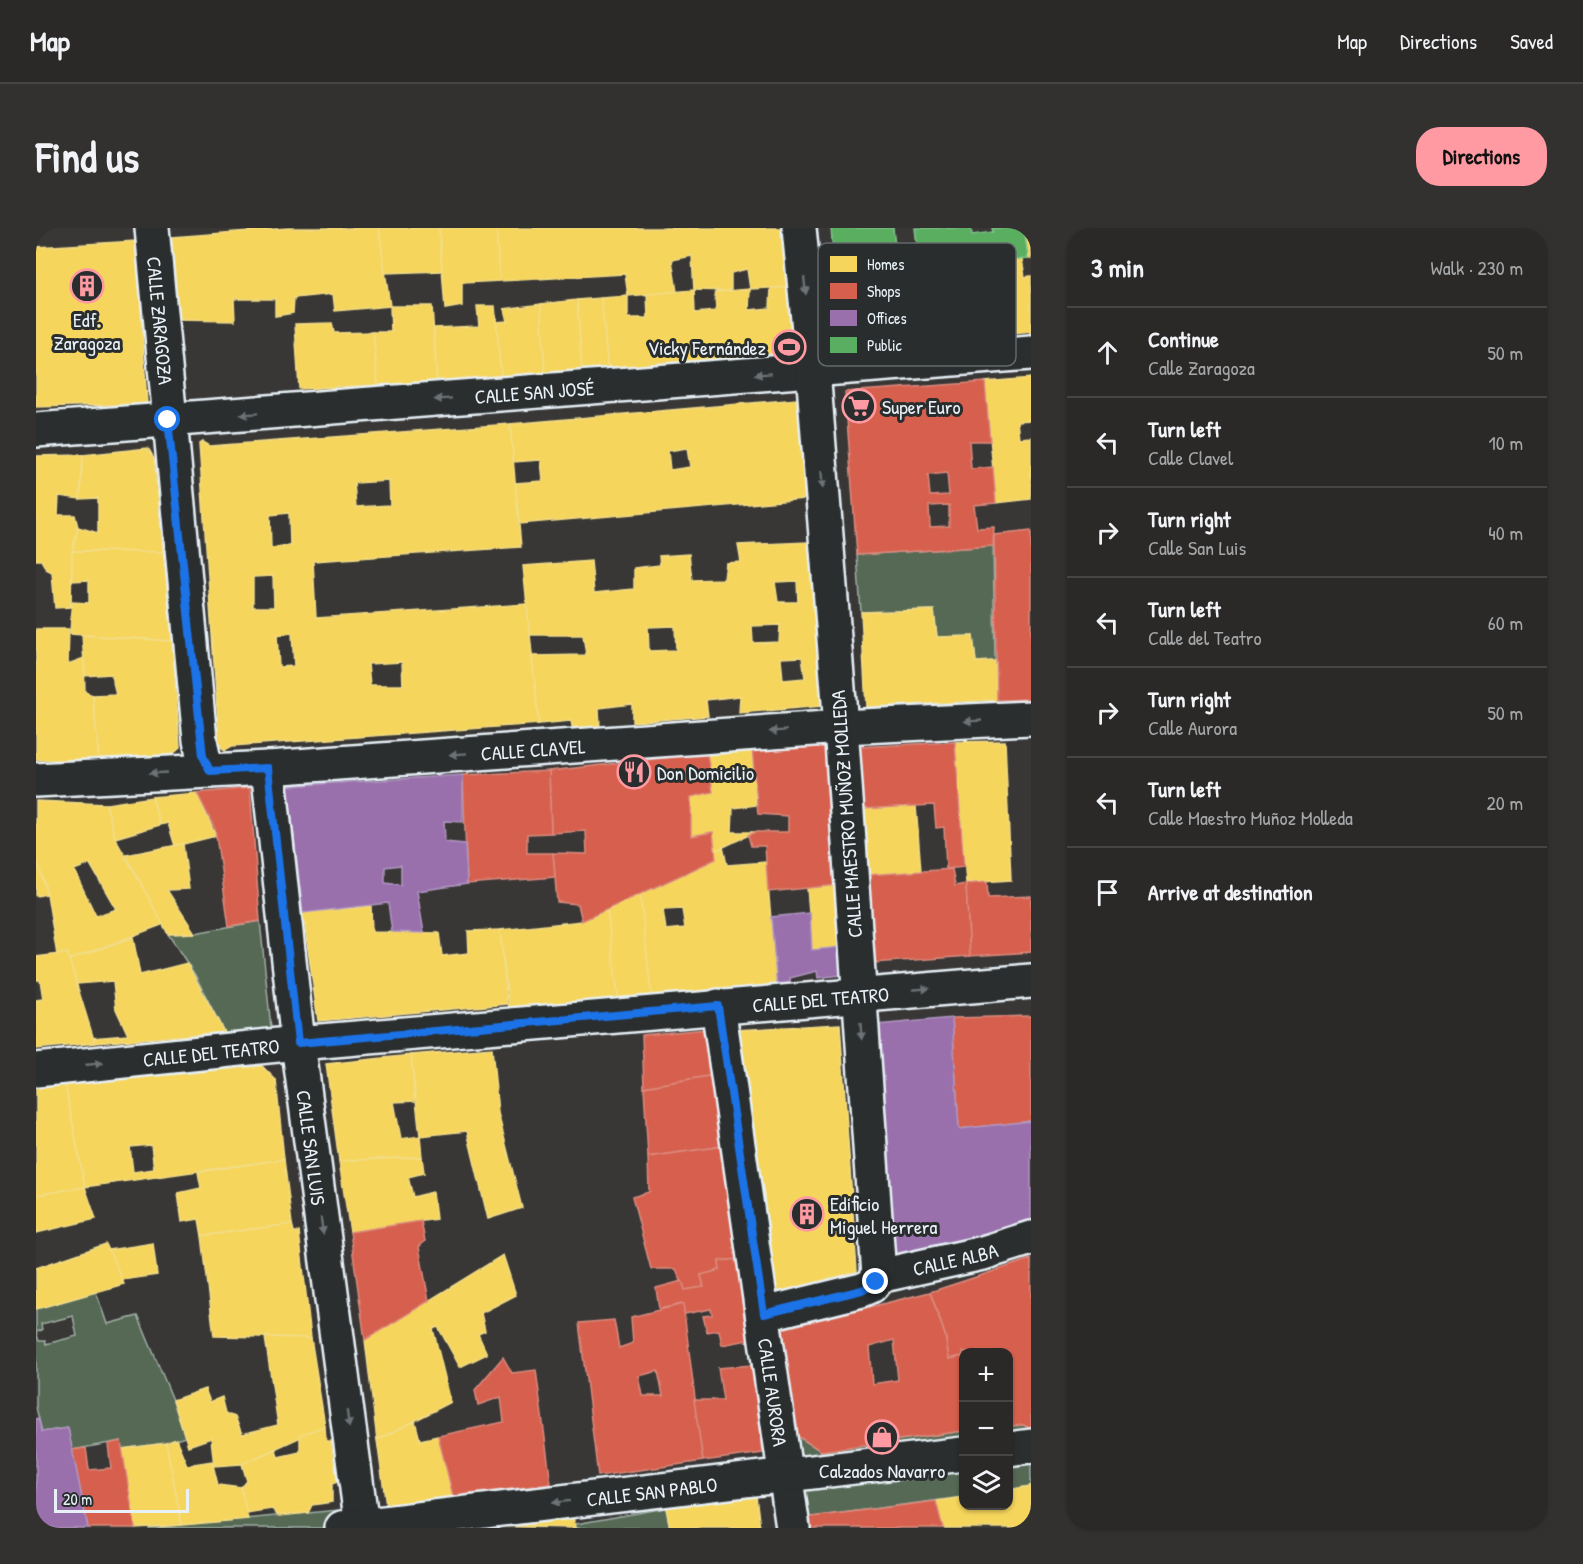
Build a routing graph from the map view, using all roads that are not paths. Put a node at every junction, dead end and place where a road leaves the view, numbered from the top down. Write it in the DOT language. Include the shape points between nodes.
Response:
graph roads {
  1 [pos="152,228"];
  2 [pos="800,228"];
  3 [pos="1031,353"];
  4 [pos="1016,354"];
  5 [pos="864,366"];
  6 [pos="813,370"];
  7 [pos="168,420"];
  8 [pos="36,430"];
  9 [pos="1031,718"];
  10 [pos="841,727"];
  11 [pos="268,768"];
  12 [pos="210,771"];
  13 [pos="36,780"];
  14 [pos="1031,981"];
  15 [pos="858,994"];
  16 [pos="718,1006"];
  17 [pos="298,1043"];
  18 [pos="36,1070"];
  19 [pos="1031,1238"];
  20 [pos="879,1276"];
  21 [pos="764,1314"];
  22 [pos="1031,1446"];
  23 [pos="1013,1448"];
  24 [pos="959,1454"];
  25 [pos="786,1476"];
  26 [pos="352,1527"];
  27 [pos="793,1528"];
  1 -- 7 [label="street, CALLE ZARAGOZA"];
  2 -- 6 [label="street, CALLE MAESTRO MUÑOZ MOLLEDA, one-way"];
  3 -- 4 [label="street, CALLE SAN JOSÉ"];
  5 -- 6 [label="street, CALLE SAN JOSÉ"];
  6 -- 7 [label="street, CALLE SAN JOSÉ, one-way"];
  6 -- 10 [label="street, CALLE MAESTRO MUÑOZ MOLLEDA, one-way"];
  7 -- 8 [label="street, CALLE SAN JOSÉ"];
  7 -- 12 [label="street, CALLE ZARAGOZA" via="200,740"];
  9 -- 10 [label="street, CALLE CLAVEL, one-way"];
  10 -- 11 [label="street, CALLE CLAVEL, one-way"];
  10 -- 15 [label="street, CALLE MAESTRO MUÑOZ MOLLEDA"];
  11 -- 12 [label="street, CALLE CLAVEL"];
  11 -- 17 [label="street, CALLE SAN LUIS"];
  12 -- 13 [label="street, CALLE CLAVEL, one-way"];
  15 -- 14 [label="street, CALLE DEL TEATRO, one-way"];
  15 -- 16 [label="street, CALLE DEL TEATRO"];
  15 -- 20 [label="street, CALLE MAESTRO MUÑOZ MOLLEDA, one-way"];
  16 -- 17 [label="street, CALLE DEL TEATRO"];
  16 -- 21 [label="street, CALLE AURORA"];
  18 -- 17 [label="street, CALLE DEL TEATRO, one-way"];
  17 -- 26 [label="street, CALLE SAN LUIS, one-way"];
  19 -- 20 [label="street, CALLE ALBA"];
  20 -- 21 [label="street" via="862,1290"];
  21 -- 25 [label="street, CALLE AURORA"];
  22 -- 23 [label="street"];
  24 -- 25 [label="street, CALLE SAN PABLO"];
  25 -- 26 [label="street, CALLE SAN PABLO, one-way"];
  25 -- 27 [label="street, CALLE AURORA"];
}
